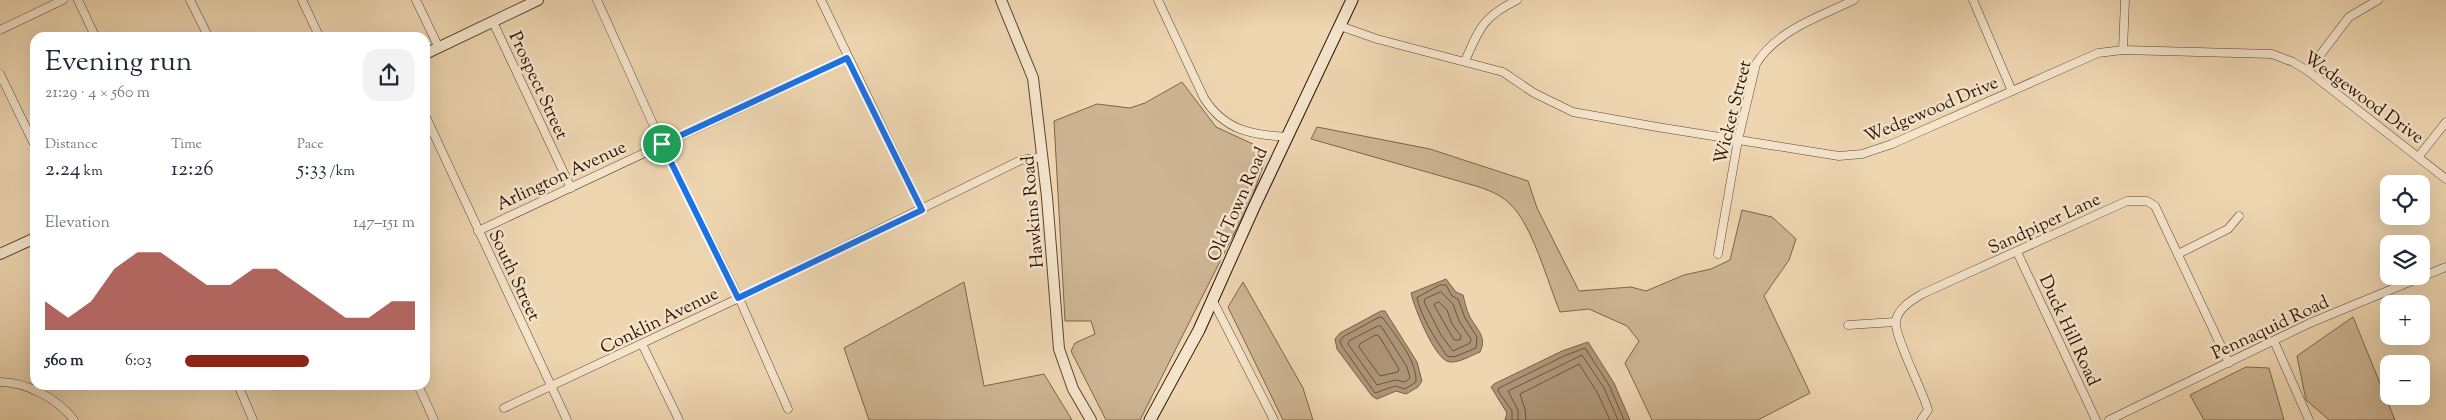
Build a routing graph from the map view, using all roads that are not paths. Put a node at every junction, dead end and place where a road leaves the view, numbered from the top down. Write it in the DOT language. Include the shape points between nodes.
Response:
graph roads {
  1 [pos="63,0"];
  2 [pos="78,0"];
  3 [pos="190,0"];
  4 [pos="302,0"];
  5 [pos="416,0"];
  6 [pos="597,0"];
  7 [pos="820,0"];
  8 [pos="1001,0"];
  9 [pos="1158,0"];
  10 [pos="1352,0"];
  11 [pos="1517,0"];
  12 [pos="1854,0"];
  13 [pos="1973,0"];
  14 [pos="2125,0"];
  15 [pos="2378,0"];
  16 [pos="532,1"];
  17 [pos="493,22"];
  18 [pos="1340,26"];
  19 [pos="0,30"];
  20 [pos="93,32"];
  21 [pos="205,32"];
  22 [pos="317,32"];
  23 [pos="439,48"];
  24 [pos="2123,50"];
  25 [pos="430,52"];
  26 [pos="847,58"];
  27 [pos="1465,61"];
  28 [pos="2308,71"];
  29 [pos="0,74"];
  30 [pos="2012,91"];
  31 [pos="2446,122"];
  32 [pos="430,126"];
  33 [pos="30,136"];
  34 [pos="1287,137"];
  35 [pos="1738,140"];
  36 [pos="662,144"];
  37 [pos="1043,156"];
  38 [pos="2419,156"];
  39 [pos="2446,179"];
  40 [pos="571,188"];
  41 [pos="922,210"];
  42 [pos="2239,216"];
  43 [pos="478,231"];
  44 [pos="30,240"];
  45 [pos="2017,252"];
  46 [pos="0,254"];
  47 [pos="1718,254"];
  48 [pos="2178,254"];
  49 [pos="2446,267"];
  50 [pos="738,298"];
  51 [pos="1213,301"];
  52 [pos="1895,322"];
  53 [pos="1848,325"];
  54 [pos="2274,341"];
  55 [pos="642,344"];
  56 [pos="2229,363"];
  57 [pos="0,382"];
  58 [pos="551,388"];
  59 [pos="30,389"];
  60 [pos="33,390"];
  61 [pos="240,390"];
  62 [pos="420,390"];
  63 [pos="504,408"];
  64 [pos="788,409"];
  65 [pos="74,420"];
  66 [pos="253,420"];
  67 [pos="434,420"];
  68 [pos="567,420"];
  69 [pos="679,420"];
  70 [pos="1091,420"];
  71 [pos="1150,420"];
  72 [pos="1274,420"];
  73 [pos="1921,420"];
  74 [pos="2096,420"];
  75 [pos="2109,420"];
  76 [pos="2309,420"];
  1 -- 19 [label="street"];
  2 -- 20 [label="street"];
  3 -- 21 [label="street"];
  4 -- 22 [label="street"];
  5 -- 23 [label="street"];
  6 -- 36 [label="street"];
  7 -- 26 [label="street"];
  8 -- 37 [label="street, Hawkins Road" via="1033,78"];
  9 -- 34 [label="street" via="1213,112 1225,123 1243,130"];
  10 -- 18 [label="main road, Old Town Road"];
  11 -- 27 [label="street" via="1493,13 1480,27"];
  12 -- 35 [label="street, Wicket Street" via="1785,34 1762,54 1751,81"];
  13 -- 30 [label="street"];
  14 -- 24 [label="street"];
  15 -- 28 [label="street" via="2349,17"];
  16 -- 17 [label="street"];
  17 -- 23 [label="street"];
  17 -- 40 [label="street, Prospect Street"];
  18 -- 27 [label="street, Wedgewood Drive" via="1377,40"];
  18 -- 34 [label="main road, Old Town Road"];
  23 -- 25 [label="street"];
  24 -- 28 [label="street, Wedgewood Drive" via="2272,54"];
  24 -- 30 [label="street, Wedgewood Drive" via="2098,53"];
  26 -- 36 [label="street, Arlington Avenue"];
  26 -- 41 [label="street"];
  27 -- 35 [label="street, Wedgewood Drive" via="1503,72 1534,93 1573,112"];
  28 -- 38 [label="street, Wedgewood Drive"];
  29 -- 33 [label="street"];
  30 -- 35 [label="street, Wedgewood Drive" via="1862,154 1839,156"];
  31 -- 38 [label="street"];
  32 -- 43 [label="street, South Street"];
  34 -- 51 [label="main road, Old Town Road"];
  35 -- 47 [label="street, Wicket Street"];
  36 -- 40 [label="street, Arlington Avenue"];
  36 -- 50 [label="street"];
  37 -- 41 [label="street, Conklin Avenue" via="1021,160"];
  37 -- 70 [label="street, Hawkins Road" via="1059,350 1073,388"];
  38 -- 39 [label="street, Wedgewood Drive"];
  40 -- 43 [label="street, Arlington Avenue"];
  41 -- 50 [label="street, Conklin Avenue"];
  42 -- 48 [label="street" via="2228,229"];
  43 -- 58 [label="street, South Street"];
  44 -- 46 [label="street"];
  45 -- 48 [label="street, Sandpiper Lane" via="2127,201 2139,200 2155,206"];
  45 -- 52 [label="street, Sandpiper Lane" via="1922,294 1901,310"];
  45 -- 74 [label="street, Duck Hill Road"];
  48 -- 56 [label="street, Sandpiper Lane"];
  49 -- 54 [label="street, Pennaquid Road"];
  50 -- 55 [label="street, Conklin Avenue"];
  50 -- 64 [label="street"];
  51 -- 71 [label="main road, Old Town Road"];
  51 -- 72 [label="street"];
  52 -- 53 [label="street"];
  52 -- 73 [label="street" via="1928,410"];
  54 -- 56 [label="street, Pennaquid Road"];
  54 -- 76 [label="street"];
  55 -- 58 [label="street, Conklin Avenue"];
  55 -- 69 [label="street"];
  56 -- 75 [label="street, Pennaquid Road"];
  57 -- 59 [label="street" via="12,382"];
  58 -- 63 [label="street, Conklin Avenue"];
  58 -- 68 [label="street, South Street"];
  60 -- 65 [label="street" via="67,410"];
  61 -- 66 [label="street"];
  62 -- 67 [label="street"];
}
